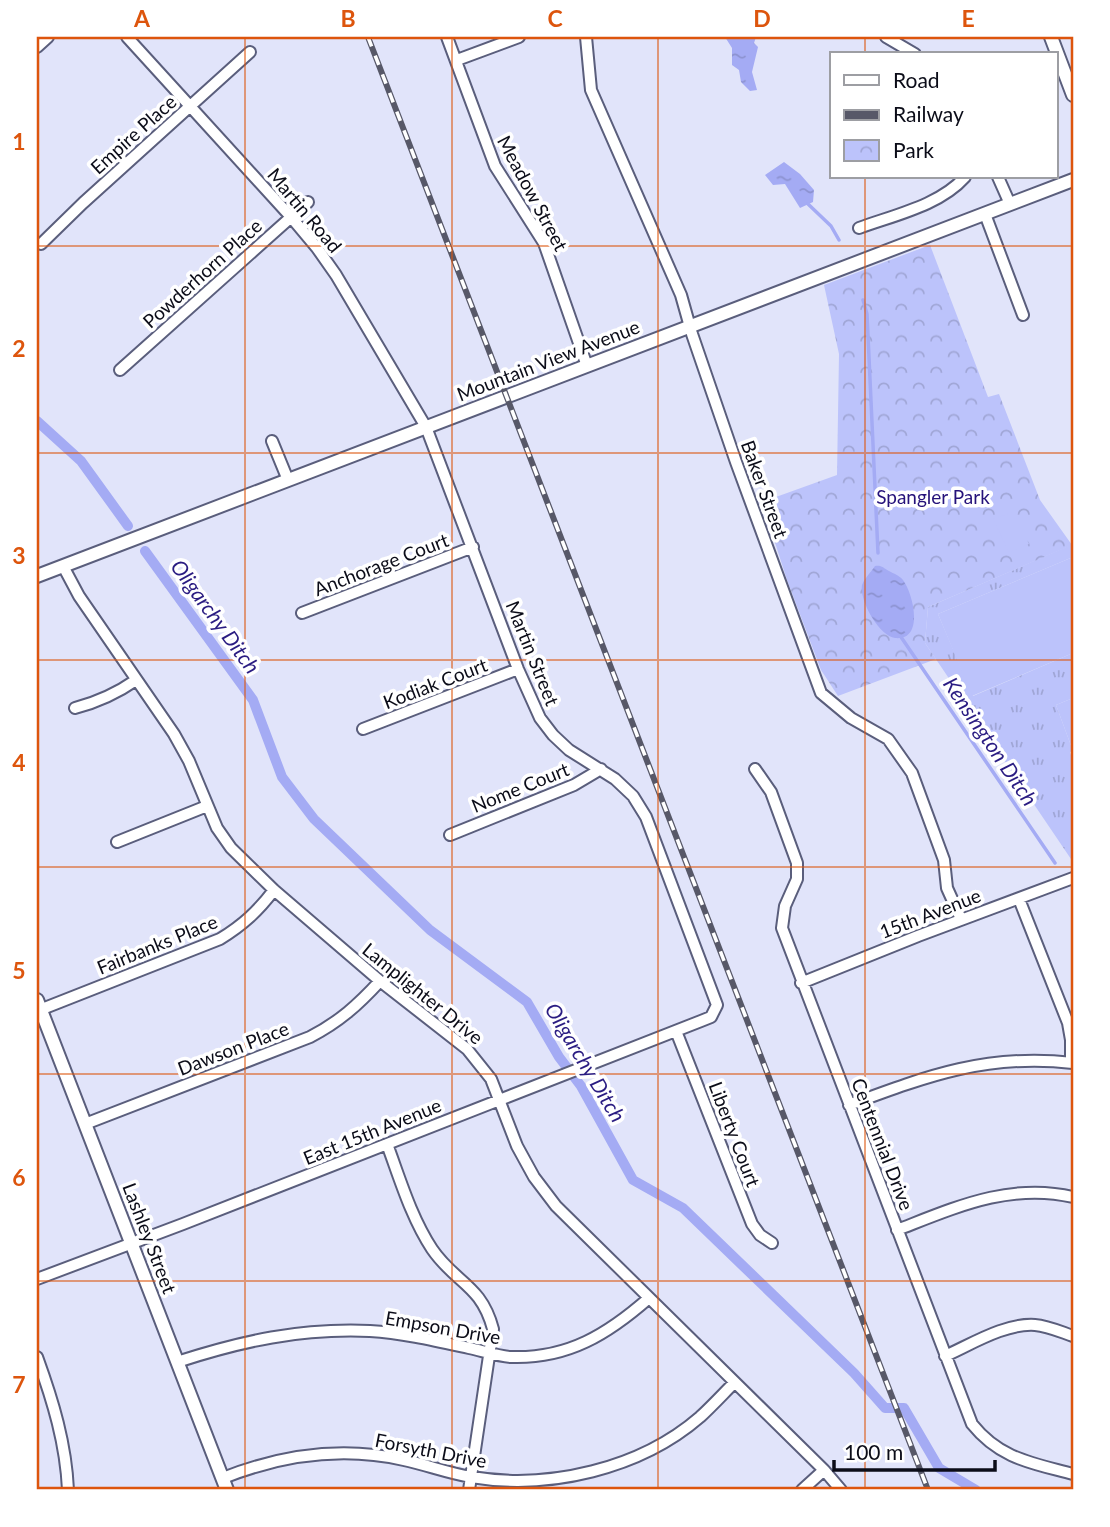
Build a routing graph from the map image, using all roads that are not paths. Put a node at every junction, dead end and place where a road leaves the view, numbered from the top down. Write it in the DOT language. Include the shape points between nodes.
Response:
graph roads {
  1 [pos="48,37"];
  2 [pos="127,37"];
  3 [pos="447,37"];
  4 [pos="519,37"];
  5 [pos="586,37"];
  6 [pos="886,37"];
  7 [pos="37,47"];
  8 [pos="250,52"];
  9 [pos="912,52"];
  10 [pos="1058,55"];
  11 [pos="457,60"];
  12 [pos="1073,95"];
  13 [pos="189,107"];
  14 [pos="964,178"];
  15 [pos="998,178"];
  16 [pos="1073,180"];
  17 [pos="308,202"];
  18 [pos="1010,204"];
  19 [pos="985,214"];
  20 [pos="291,217"];
  21 [pos="859,228"];
  22 [pos="41,244"];
  23 [pos="1023,315"];
  24 [pos="690,327"];
  25 [pos="587,366"];
  26 [pos="120,370"];
  27 [pos="426,427"];
  28 [pos="272,440"];
  29 [pos="288,480"];
  30 [pos="472,547"];
  31 [pos="64,566"];
  32 [pos="37,576"];
  33 [pos="302,613"];
  34 [pos="518,669"];
  35 [pos="136,680"];
  36 [pos="75,708"];
  37 [pos="363,729"];
  38 [pos="601,769"];
  39 [pos="755,769"];
  40 [pos="207,806"];
  41 [pos="450,835"];
  42 [pos="117,842"];
  43 [pos="1072,879"];
  44 [pos="274,890"];
  45 [pos="1019,899"];
  46 [pos="961,919"];
  47 [pos="380,981"];
  48 [pos="801,983"];
  49 [pos="38,1007"];
  50 [pos="716,1011"];
  51 [pos="676,1031"];
  52 [pos="1072,1063"];
  53 [pos="499,1099"];
  54 [pos="849,1105"];
  55 [pos="85,1124"];
  56 [pos="387,1144"];
  57 [pos="1073,1197"];
  58 [pos="897,1230"];
  59 [pos="131,1243"];
  60 [pos="772,1243"];
  61 [pos="37,1279"];
  62 [pos="649,1298"];
  63 [pos="1073,1336"];
  64 [pos="491,1353"];
  65 [pos="945,1356"];
  66 [pos="37,1357"];
  67 [pos="177,1362"];
  68 [pos="734,1383"];
  69 [pos="824,1470"];
  70 [pos="1073,1474"];
  71 [pos="471,1477"];
  72 [pos="225,1484"];
  73 [pos="68,1490"];
  74 [pos="469,1490"];
  75 [pos="802,1490"];
  76 [pos="841,1490"];
  1 -- 7 [label="street"];
  2 -- 13 [label="street, Martin Road"];
  3 -- 11 [label="street, Meadow Street"];
  4 -- 11 [label="street"];
  5 -- 24 [label="street, Baker Street" via="591,90 681,295"];
  6 -- 9 [label="street"];
  8 -- 13 [label="street, Empire Place"];
  10 -- 12 [label="street"];
  11 -- 25 [label="street, Meadow Street" via="495,166 544,243"];
  13 -- 20 [label="street, Martin Road"];
  13 -- 22 [label="street, Empire Place"];
  14 -- 21 [label="street" via="939,198"];
  15 -- 18 [label="street"];
  16 -- 18 [label="street, Mountain View Avenue"];
  17 -- 20 [label="street, Powderhorn Place"];
  18 -- 19 [label="street, Mountain View Avenue"];
  19 -- 23 [label="street"];
  19 -- 24 [label="street, Mountain View Avenue"];
  20 -- 26 [label="street, Powderhorn Place"];
  20 -- 27 [label="street, Martin Road" via="336,275"];
  24 -- 25 [label="street, Mountain View Avenue"];
  24 -- 46 [label="street, Baker Street" via="821,693 851,718 888,739 912,773"];
  25 -- 27 [label="street, Mountain View Avenue"];
  27 -- 29 [label="street, Mountain View Avenue"];
  27 -- 30 [label="street, Martin Street"];
  28 -- 29 [label="street"];
  29 -- 31 [label="street, Mountain View Avenue"];
  30 -- 33 [label="street, Anchorage Court"];
  30 -- 34 [label="street, Martin Street"];
  31 -- 32 [label="street, Mountain View Avenue"];
  31 -- 35 [label="street, Lamplighter Drive"];
  34 -- 37 [label="street, Kodiak Court"];
  34 -- 38 [label="street, Martin Street" via="540,718 553,735"];
  35 -- 36 [label="street" via="118,693"];
  35 -- 40 [label="street, Lamplighter Drive" via="174,733"];
  38 -- 41 [label="street, Nome Court" via="574,785"];
  38 -- 50 [label="street, Martin Street" via="633,796 646,817"];
  39 -- 48 [label="street, Centennial Drive" via="771,792 797,863 797,879 785,905 782,928"];
  40 -- 42 [label="street"];
  40 -- 44 [label="street, Lamplighter Drive" via="231,848"];
  43 -- 45 [label="street, 15th Avenue"];
  44 -- 47 [label="street, Lamplighter Drive"];
  44 -- 49 [label="street, Fairbanks Place" via="258,912 220,939"];
  45 -- 46 [label="street, 15th Avenue"];
  45 -- 52 [label="street" via="1068,1023"];
  46 -- 48 [label="street, 15th Avenue"];
  47 -- 53 [label="street, Lamplighter Drive" via="467,1049 487,1072"];
  47 -- 55 [label="street, Dawson Place" via="334,1025 310,1037"];
  48 -- 54 [label="street, Centennial Drive"];
  49 -- 55 [label="street, Lashley Street"];
  50 -- 51 [label="street, East 15th Avenue"];
  51 -- 53 [label="street, East 15th Avenue"];
  51 -- 60 [label="street, Liberty Court" via="752,1224"];
  52 -- 54 [label="street" via="1010,1060 970,1065"];
  53 -- 56 [label="street, East 15th Avenue"];
  53 -- 62 [label="street, Lamplighter Drive" via="534,1177 568,1219"];
  54 -- 58 [label="street, Centennial Drive"];
  55 -- 59 [label="street, Lashley Street"];
  56 -- 59 [label="street, East 15th Avenue"];
  56 -- 64 [label="street" via="418,1226 433,1251 479,1295 488,1311 493,1329"];
  57 -- 58 [label="street" via="1005,1194 975,1200"];
  58 -- 65 [label="street, Centennial Drive"];
  59 -- 61 [label="street, East 15th Avenue"];
  59 -- 67 [label="street, Lashley Street"];
  62 -- 64 [label="street, Empson Drive" via="620,1324 564,1351 509,1357"];
  62 -- 68 [label="street, Lamplighter Drive"];
  63 -- 65 [label="street" via="1037,1325 1020,1326"];
  64 -- 67 [label="street, Empson Drive" via="419,1337 323,1331 227,1346"];
  64 -- 71 [label="street"];
  65 -- 70 [label="street, Centennial Drive" via="972,1424 990,1444 1004,1454"];
  66 -- 73 [label="street" via="62,1438"];
  67 -- 72 [label="street, Lashley Street"];
  68 -- 69 [label="street, Lamplighter Drive"];
  68 -- 71 [label="street, Forsyth Drive" via="674,1436 598,1470 526,1480"];
  69 -- 75 [label="street"];
  69 -- 76 [label="street, Lamplighter Drive"];
  71 -- 72 [label="street, Forsyth Drive" via="405,1460 342,1453 269,1462"];
  71 -- 74 [label="street"];
}
